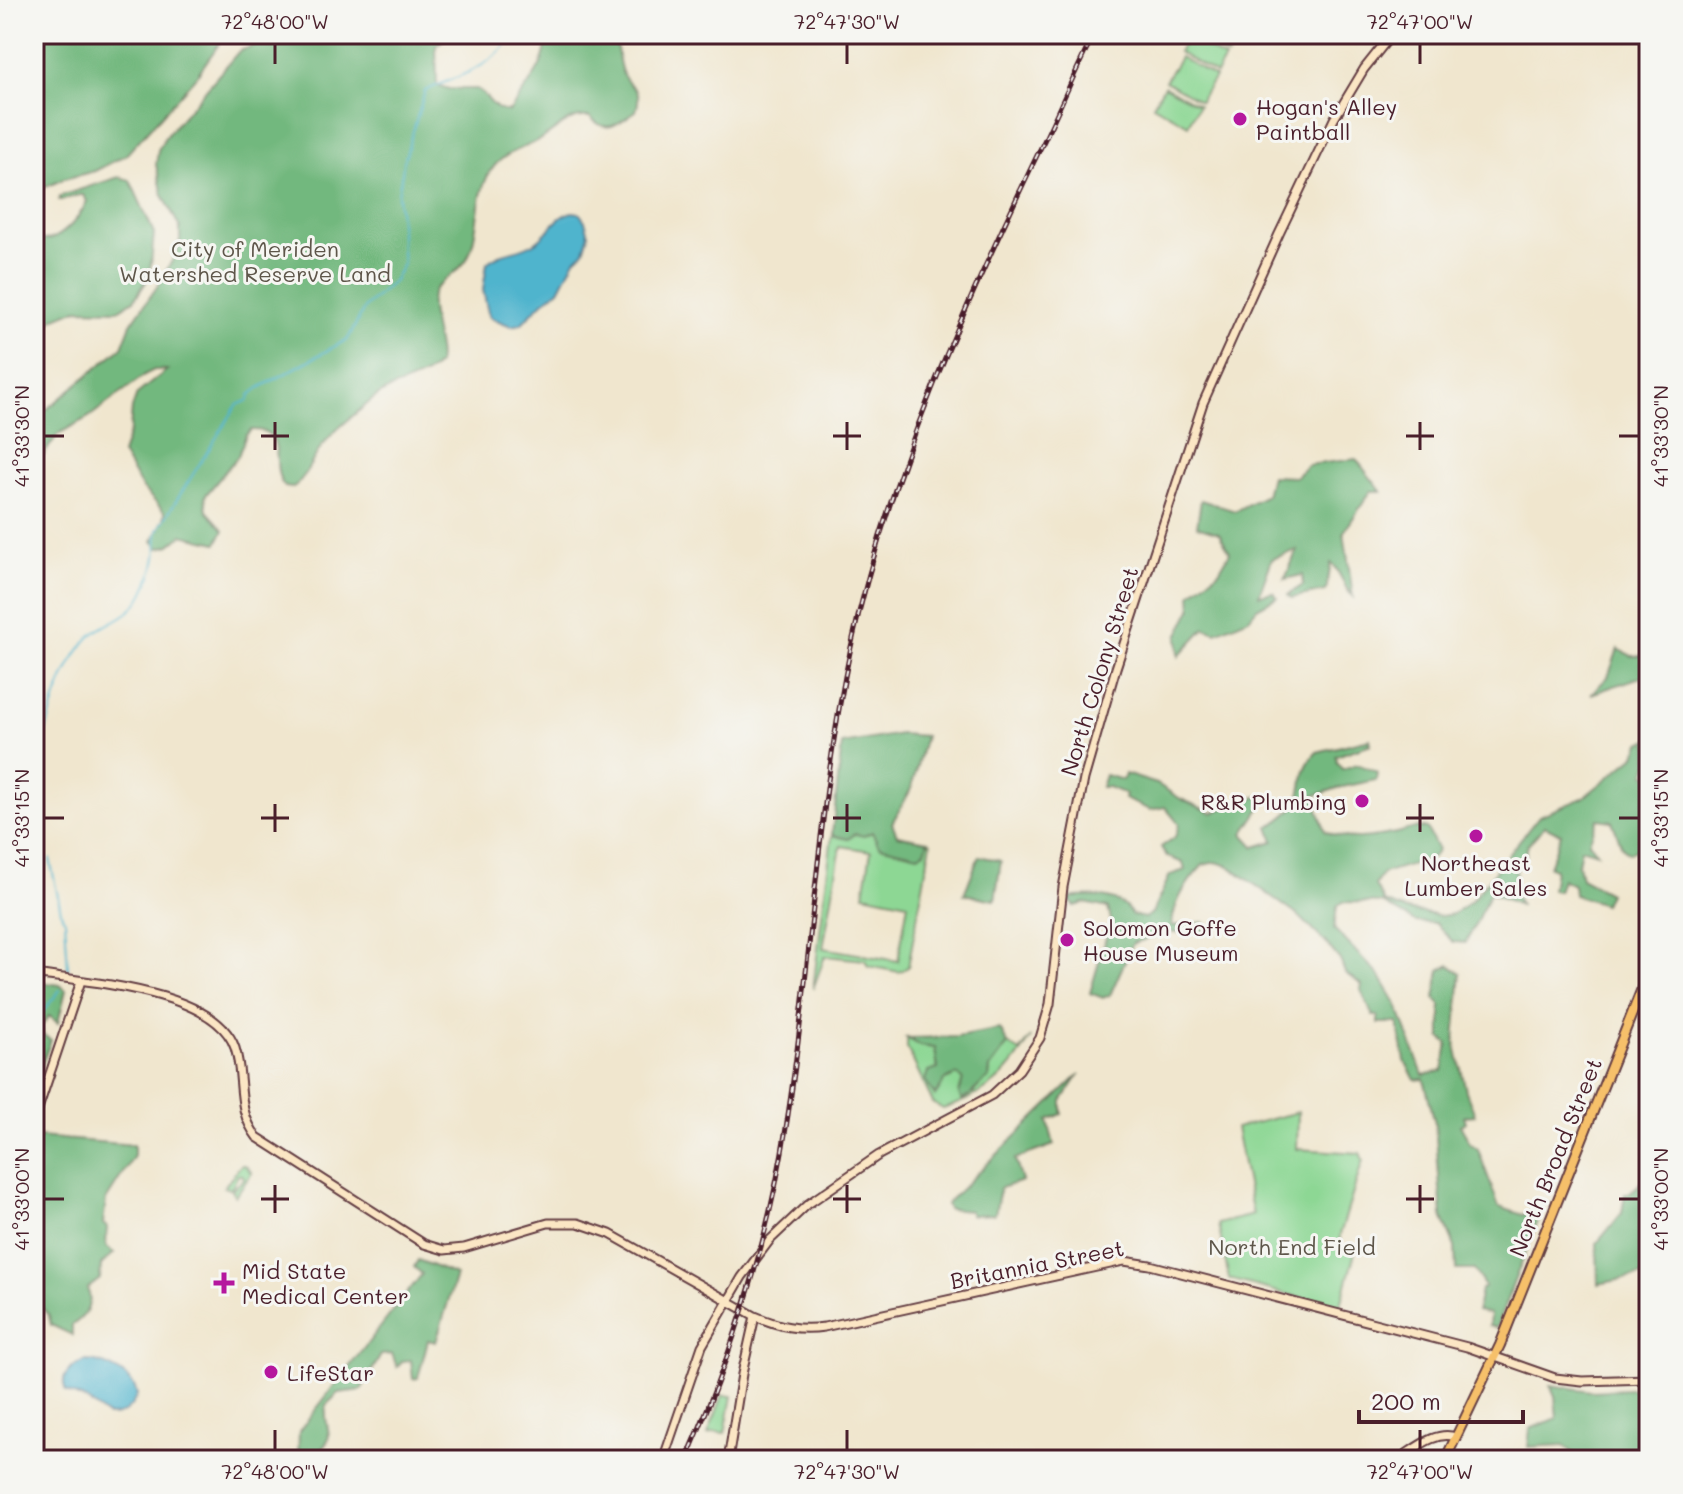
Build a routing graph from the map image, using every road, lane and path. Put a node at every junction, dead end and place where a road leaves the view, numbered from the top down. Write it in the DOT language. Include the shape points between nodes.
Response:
graph roads {
  1 [pos="1392,34"];
  2 [pos="1649,971"];
  3 [pos="34,974"];
  4 [pos="81,981"];
  5 [pos="34,1121"];
  6 [pos="728,1300"];
  7 [pos="755,1316"];
  8 [pos="1495,1356"];
  9 [pos="1649,1379"];
  10 [pos="1456,1437"];
  11 [pos="663,1460"];
  12 [pos="728,1460"];
  13 [pos="1397,1460"];
  14 [pos="1445,1460"];
  1 -- 6 [label="main road, North Colony Street" via="1334,119 1203,403 1084,779 1061,898 1050,1004 1034,1049 992,1095 879,1155 808,1204 750,1264"];
  2 -- 8 [label="main road, North Broad Street"];
  3 -- 4 [label="main road, Britannia Street"];
  4 -- 5 [label="main road"];
  4 -- 6 [label="main road, Britannia Street" via="165,997 215,1020 236,1051 243,1112 257,1137 414,1240 453,1250 548,1223 578,1223 610,1234"];
  6 -- 7 [label="main road, Britannia Street"];
  6 -- 11 [label="main road, North Colony Street" via="697,1357"];
  7 -- 8 [label="main road, Britannia Street" via="781,1326 813,1329 1124,1261"];
  7 -- 12 [label="main road"];
  8 -- 9 [label="main road, Britannia Street" via="1541,1374 1582,1381"];
  8 -- 10 [label="main road, North Broad Street"];
  10 -- 13 [label="main road" via="1437,1436"];
  10 -- 14 [label="main road, North Broad Street"];
}
